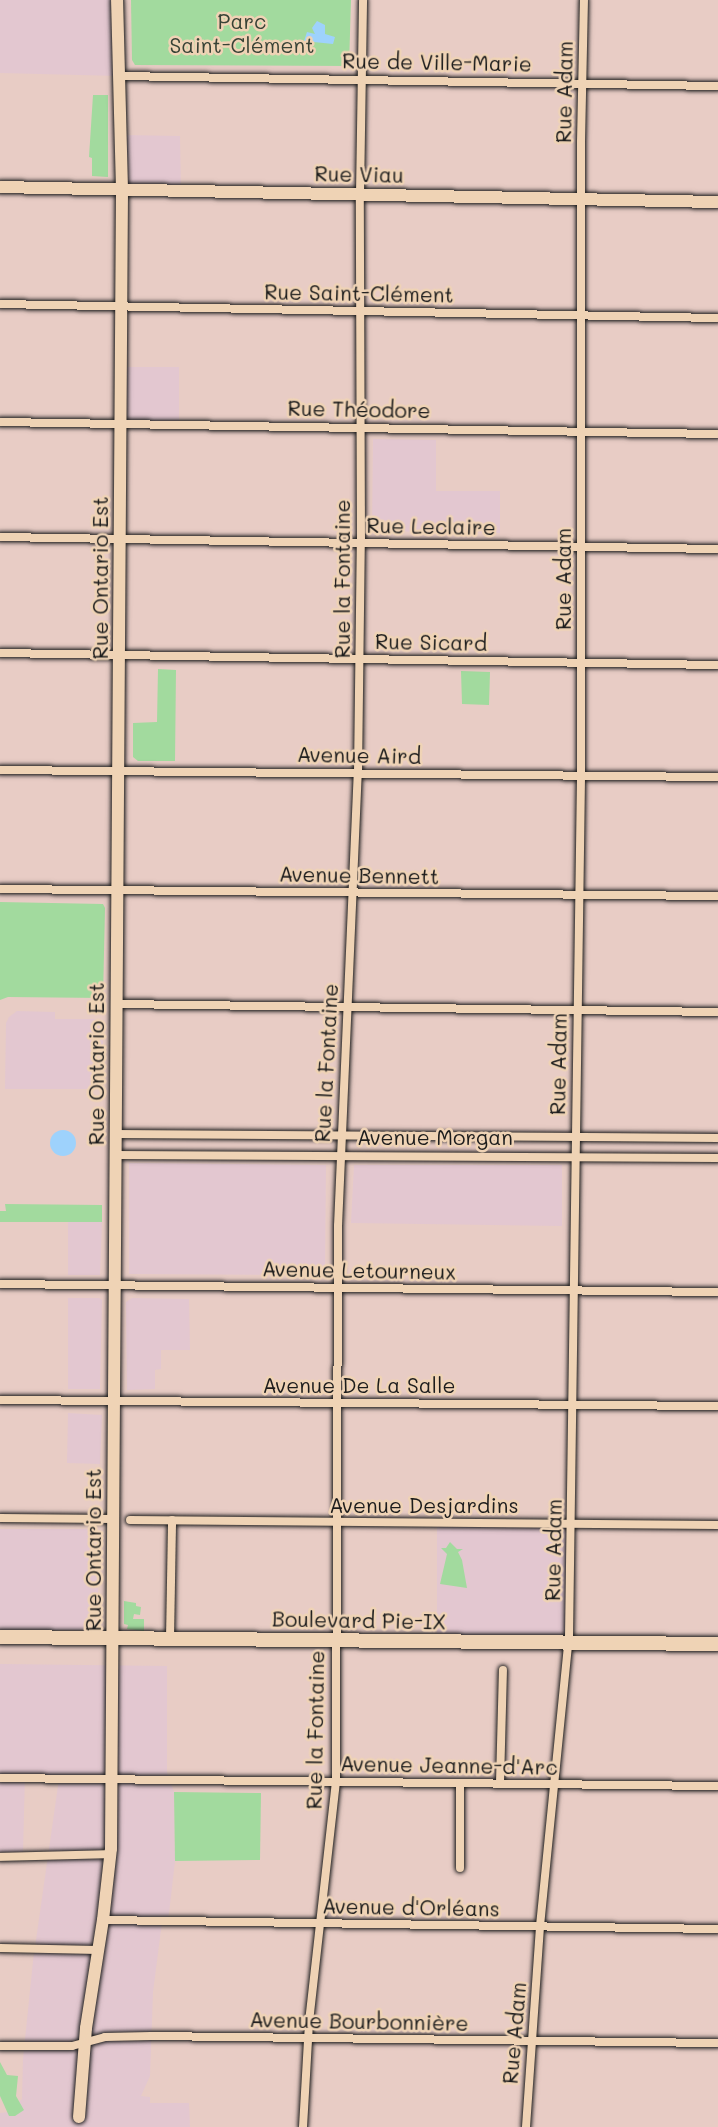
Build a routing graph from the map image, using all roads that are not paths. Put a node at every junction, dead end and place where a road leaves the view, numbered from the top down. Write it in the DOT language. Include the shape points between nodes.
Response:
graph roads {
  1 [pos="117,0"];
  2 [pos="363,0"];
  3 [pos="584,0"];
  4 [pos="119,76"];
  5 [pos="361,79"];
  6 [pos="583,84"];
  7 [pos="718,86"];
  8 [pos="0,187"];
  9 [pos="122,189"];
  10 [pos="360,194"];
  11 [pos="581,198"];
  12 [pos="718,202"];
  13 [pos="0,304"];
  14 [pos="121,306"];
  15 [pos="361,312"];
  16 [pos="580,315"];
  17 [pos="718,318"];
  18 [pos="0,422"];
  19 [pos="120,424"];
  20 [pos="360,427"];
  21 [pos="581,430"];
  22 [pos="718,434"];
  23 [pos="0,537"];
  24 [pos="119,539"];
  25 [pos="361,543"];
  26 [pos="581,546"];
  27 [pos="718,549"];
  28 [pos="0,652"];
  29 [pos="119,655"];
  30 [pos="360,659"];
  31 [pos="581,663"];
  32 [pos="718,665"];
  33 [pos="0,770"];
  34 [pos="118,771"];
  35 [pos="358,773"];
  36 [pos="581,775"];
  37 [pos="718,777"];
  38 [pos="0,889"];
  39 [pos="117,889"];
  40 [pos="353,892"];
  41 [pos="579,894"];
  42 [pos="718,896"];
  43 [pos="116,1004"];
  44 [pos="348,1007"];
  45 [pos="577,1009"];
  46 [pos="718,1012"];
  47 [pos="116,1134"];
  48 [pos="341,1136"];
  49 [pos="575,1137"];
  50 [pos="718,1138"];
  51 [pos="340,1154"];
  52 [pos="115,1155"];
  53 [pos="575,1156"];
  54 [pos="718,1158"];
  55 [pos="0,1284"];
  56 [pos="115,1285"];
  57 [pos="337,1288"];
  58 [pos="575,1290"];
  59 [pos="718,1292"];
  60 [pos="0,1400"];
  61 [pos="114,1400"];
  62 [pos="337,1403"];
  63 [pos="574,1405"];
  64 [pos="718,1406"];
  65 [pos="0,1518"];
  66 [pos="113,1519"];
  67 [pos="130,1520"];
  68 [pos="172,1520"];
  69 [pos="334,1522"];
  70 [pos="571,1524"];
  71 [pos="718,1525"];
  72 [pos="0,1637"];
  73 [pos="170,1639"];
  74 [pos="112,1643"];
  75 [pos="718,1644"];
  76 [pos="335,1645"];
  77 [pos="0,1646"];
  78 [pos="568,1646"];
  79 [pos="718,1652"];
  80 [pos="503,1670"];
  81 [pos="0,1778"];
  82 [pos="111,1779"];
  83 [pos="336,1782"];
  84 [pos="460,1783"];
  85 [pos="500,1783"];
  86 [pos="555,1784"];
  87 [pos="718,1786"];
  88 [pos="111,1854"];
  89 [pos="0,1857"];
  90 [pos="460,1868"];
  91 [pos="103,1920"];
  92 [pos="319,1924"];
  93 [pos="540,1926"];
  94 [pos="718,1929"];
  95 [pos="0,1948"];
  96 [pos="98,1950"];
  97 [pos="308,2038"];
  98 [pos="531,2041"];
  99 [pos="85,2042"];
  100 [pos="718,2043"];
  101 [pos="0,2046"];
  102 [pos="79,2122"];
  103 [pos="303,2127"];
  104 [pos="526,2127"];
  1 -- 4 [label="main road, Rue Ontario Est"];
  2 -- 5 [label="street, Rue la Fontaine"];
  3 -- 6 [label="street, Rue Adam"];
  4 -- 5 [label="street, Rue de Ville-Marie"];
  4 -- 9 [label="main road, Rue Ontario Est"];
  5 -- 6 [label="street, Rue de Ville-Marie"];
  5 -- 10 [label="street, Rue la Fontaine"];
  6 -- 7 [label="street, Rue de Ville-Marie"];
  6 -- 11 [label="street, Rue Adam"];
  8 -- 9 [label="main road, Rue Viau"];
  9 -- 10 [label="main road, Rue Viau"];
  9 -- 14 [label="main road, Rue Ontario Est"];
  10 -- 11 [label="main road, Rue Viau"];
  10 -- 15 [label="street, Rue la Fontaine"];
  11 -- 12 [label="main road, Rue Viau"];
  11 -- 16 [label="street, Rue Adam"];
  13 -- 14 [label="street, Rue Saint-Clément"];
  14 -- 15 [label="street, Rue Saint-Clément"];
  14 -- 19 [label="main road, Rue Ontario Est"];
  15 -- 16 [label="street, Rue Saint-Clément"];
  15 -- 20 [label="street, Rue la Fontaine"];
  16 -- 17 [label="street, Rue Saint-Clément"];
  16 -- 21 [label="street, Rue Adam"];
  18 -- 19 [label="street, Rue Théodore"];
  19 -- 20 [label="street, Rue Théodore"];
  19 -- 24 [label="main road, Rue Ontario Est"];
  20 -- 21 [label="street, Rue Théodore"];
  20 -- 25 [label="street, Rue la Fontaine"];
  21 -- 22 [label="street, Rue Théodore"];
  21 -- 26 [label="street, Rue Adam"];
  23 -- 24 [label="street, Rue Leclaire"];
  24 -- 25 [label="street, Rue Leclaire"];
  24 -- 29 [label="main road, Rue Ontario Est"];
  25 -- 26 [label="street, Rue Leclaire"];
  25 -- 30 [label="street, Rue la Fontaine"];
  26 -- 27 [label="street, Rue Leclaire"];
  26 -- 31 [label="street, Rue Adam"];
  28 -- 29 [label="street, Rue Sicard"];
  29 -- 30 [label="street, Rue Sicard"];
  29 -- 34 [label="main road, Rue Ontario Est"];
  30 -- 31 [label="street, Rue Sicard"];
  30 -- 35 [label="street, Rue la Fontaine"];
  31 -- 32 [label="street, Rue Sicard"];
  31 -- 36 [label="street, Rue Adam"];
  33 -- 34 [label="street, Avenue Aird"];
  34 -- 35 [label="street, Avenue Aird"];
  34 -- 39 [label="main road, Rue Ontario Est"];
  35 -- 36 [label="street, Avenue Aird"];
  35 -- 40 [label="street, Rue la Fontaine"];
  36 -- 37 [label="street, Avenue Aird"];
  36 -- 41 [label="street, Rue Adam"];
  38 -- 39 [label="street, Avenue Bennett"];
  39 -- 40 [label="street, Avenue Bennett"];
  39 -- 43 [label="main road, Rue Ontario Est"];
  40 -- 41 [label="street, Avenue Bennett"];
  40 -- 44 [label="street, Rue la Fontaine"];
  41 -- 42 [label="street, Avenue Bennett"];
  41 -- 45 [label="street, Rue Adam"];
  43 -- 44 [label="street"];
  43 -- 47 [label="main road, Rue Ontario Est"];
  44 -- 45 [label="street"];
  44 -- 48 [label="street, Rue la Fontaine"];
  45 -- 46 [label="street"];
  45 -- 49 [label="street, Rue Adam"];
  47 -- 48 [label="street, Avenue Morgan"];
  47 -- 52 [label="main road, Rue Ontario Est"];
  48 -- 49 [label="street, Avenue Morgan"];
  48 -- 51 [label="street, Rue la Fontaine"];
  49 -- 50 [label="street, Avenue Morgan"];
  49 -- 53 [label="street, Rue Adam"];
  51 -- 52 [label="street, Avenue Morgan"];
  51 -- 53 [label="street, Avenue Morgan"];
  51 -- 57 [label="street, Rue la Fontaine"];
  52 -- 56 [label="main road, Rue Ontario Est"];
  53 -- 54 [label="street, Avenue Morgan"];
  53 -- 58 [label="street, Rue Adam"];
  55 -- 56 [label="street, Avenue Letourneux"];
  56 -- 57 [label="street, Avenue Letourneux"];
  56 -- 61 [label="main road, Rue Ontario Est"];
  57 -- 58 [label="street, Avenue Letourneux"];
  57 -- 62 [label="street, Rue la Fontaine"];
  58 -- 59 [label="street, Avenue Letourneux"];
  58 -- 63 [label="street, Rue Adam"];
  60 -- 61 [label="street, Avenue De La Salle"];
  61 -- 62 [label="street, Avenue De La Salle"];
  61 -- 66 [label="main road, Rue Ontario Est"];
  62 -- 63 [label="street, Avenue De La Salle"];
  62 -- 69 [label="street, Rue la Fontaine"];
  63 -- 64 [label="street, Avenue De La Salle"];
  63 -- 70 [label="street, Rue Adam"];
  65 -- 66 [label="street"];
  66 -- 74 [label="main road, Rue Ontario Est"];
  67 -- 68 [label="street, Avenue Desjardins"];
  68 -- 69 [label="street, Avenue Desjardins"];
  68 -- 73 [label="street"];
  69 -- 70 [label="street, Avenue Desjardins"];
  69 -- 76 [label="street, Rue la Fontaine"];
  70 -- 71 [label="street, Avenue Desjardins"];
  70 -- 78 [label="street, Rue Adam"];
  72 -- 74 [label="main road, Boulevard Pie-IX"];
  73 -- 74 [label="main road, Boulevard Pie-IX"];
  73 -- 76 [label="main road, Boulevard Pie-IX"];
  74 -- 76 [label="main road, Boulevard Pie-IX"];
  74 -- 77 [label="main road, Boulevard Pie-IX"];
  74 -- 82 [label="main road, Rue Ontario Est"];
  75 -- 78 [label="main road, Boulevard Pie-IX"];
  76 -- 78 [label="main road, Boulevard Pie-IX"];
  76 -- 78 [label="main road, Boulevard Pie-IX" via="503,1649"];
  76 -- 83 [label="street, Rue la Fontaine"];
  78 -- 79 [label="main road, Boulevard Pie-IX"];
  78 -- 86 [label="street, Rue Adam"];
  80 -- 85 [label="street"];
  81 -- 82 [label="street, Avenue Jeanne-d'Arc"];
  82 -- 83 [label="street, Avenue Jeanne-d'Arc"];
  82 -- 88 [label="main road, Rue Ontario Est"];
  83 -- 84 [label="street, Avenue Jeanne-d'Arc"];
  83 -- 92 [label="street, Rue la Fontaine"];
  84 -- 85 [label="street, Avenue Jeanne-d'Arc"];
  84 -- 90 [label="street"];
  85 -- 86 [label="street, Avenue Jeanne-d'Arc"];
  86 -- 87 [label="street, Avenue Jeanne-d'Arc"];
  86 -- 93 [label="street, Rue Adam"];
  88 -- 89 [label="street"];
  88 -- 91 [label="main road, Rue Ontario Est"];
  91 -- 92 [label="street, Avenue d'Orléans"];
  91 -- 96 [label="main road, Rue Ontario Est"];
  92 -- 93 [label="street, Avenue d'Orléans"];
  92 -- 97 [label="street, Rue la Fontaine"];
  93 -- 94 [label="street, Avenue d'Orléans"];
  93 -- 98 [label="street, Rue Adam"];
  95 -- 96 [label="street"];
  96 -- 99 [label="main road, Rue Ontario Est"];
  97 -- 98 [label="street, Avenue Bourbonnière"];
  97 -- 99 [label="street, Avenue Bourbonnière" via="151,2036 105,2037"];
  97 -- 103 [label="street, Rue la Fontaine"];
  98 -- 100 [label="street, Avenue Bourbonnière"];
  98 -- 104 [label="street, Rue Adam"];
  99 -- 101 [label="street, Avenue Bourbonnière" via="72,2046"];
  99 -- 102 [label="main road, Rue Ontario Est"];
}
